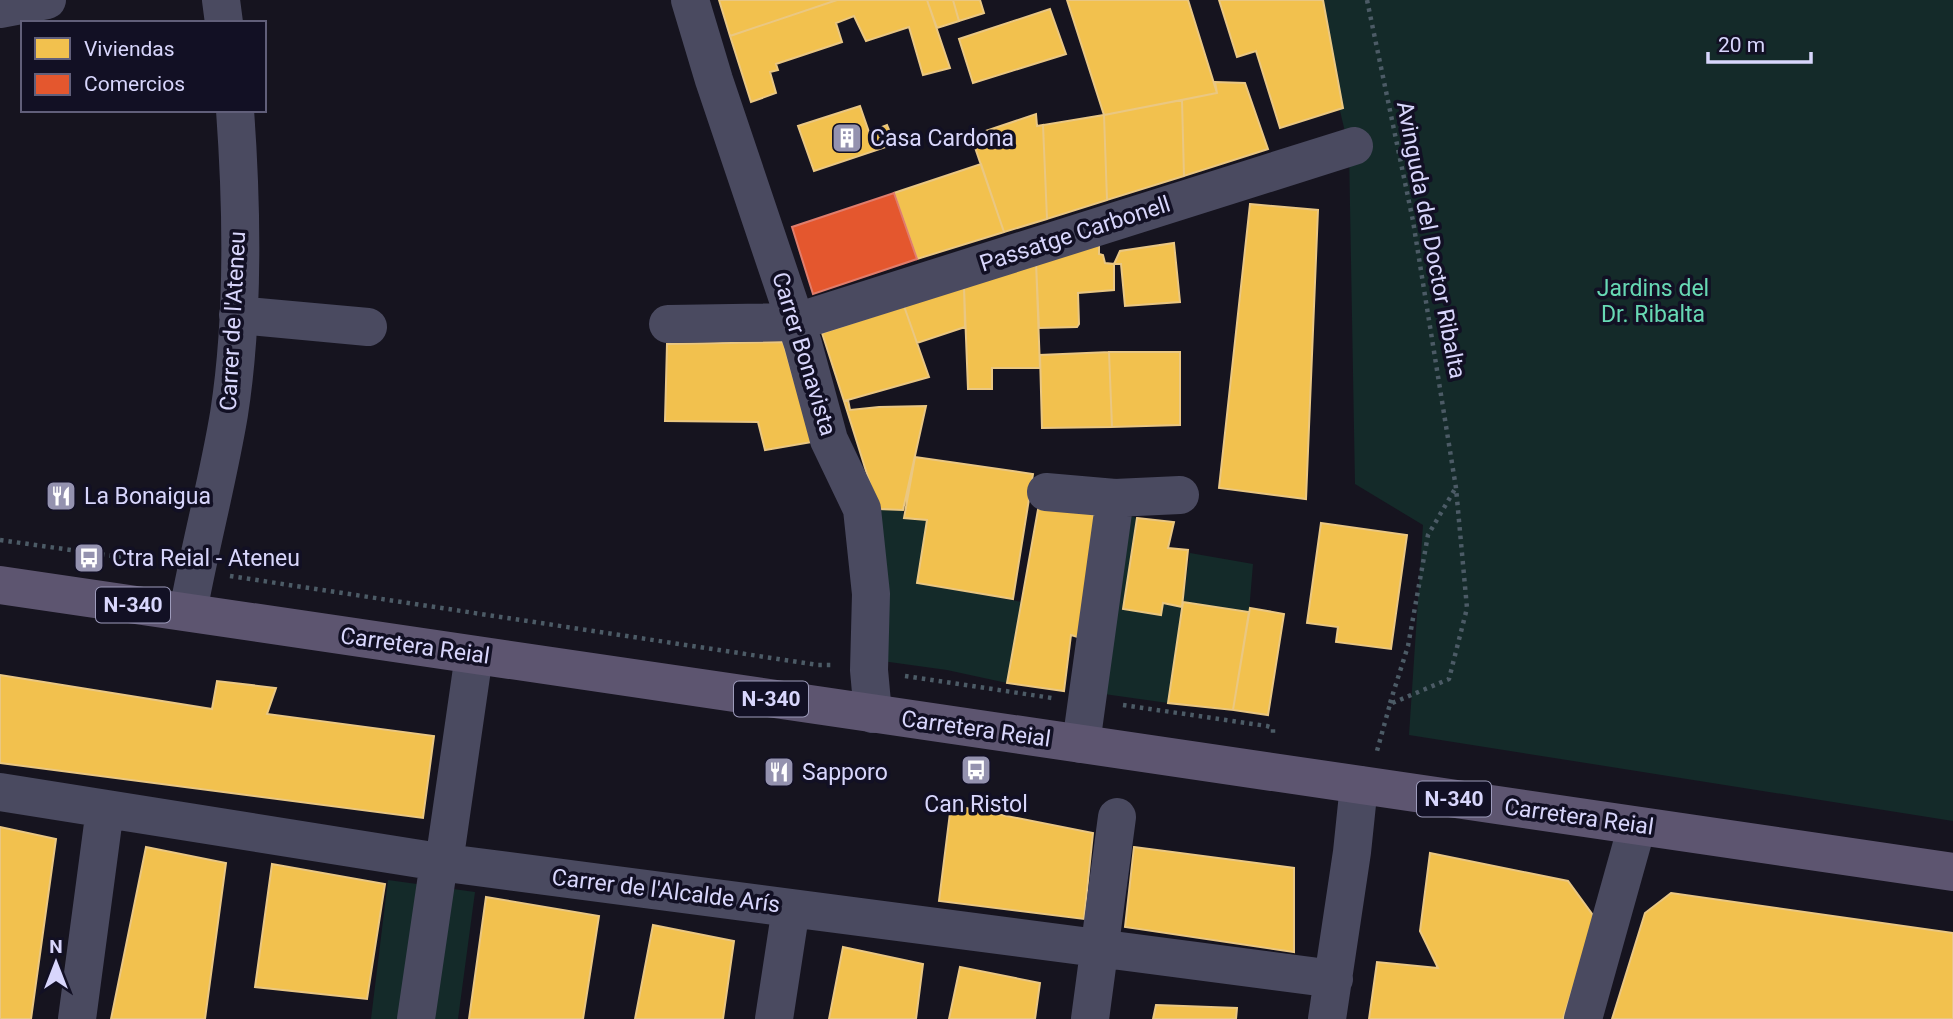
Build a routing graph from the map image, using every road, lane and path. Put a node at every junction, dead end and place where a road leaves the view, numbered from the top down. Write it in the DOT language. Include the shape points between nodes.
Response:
graph roads {
  1 [pos="47,0"];
  2 [pos="220,0"];
  3 [pos="690,0"];
  4 [pos="1367,0"];
  5 [pos="0,9"];
  6 [pos="224,21"];
  7 [pos="235,112"];
  8 [pos="1354,146"];
  9 [pos="238,315"];
  10 [pos="796,322"];
  11 [pos="668,324"];
  12 [pos="368,327"];
  13 [pos="1455,488"];
  14 [pos="1046,492"];
  15 [pos="1180,495"];
  16 [pos="1115,498"];
  17 [pos="0,540"];
  18 [pos="196,569"];
  19 [pos="0,585"];
  20 [pos="188,612"];
  21 [pos="474,655"];
  22 [pos="869,670"];
  23 [pos="1087,701"];
  24 [pos="1390,704"];
  25 [pos="873,714"];
  26 [pos="1267,726"];
  27 [pos="1081,744"];
  28 [pos="1359,785"];
  29 [pos="0,792"];
  30 [pos="105,809"];
  31 [pos="1118,817"];
  32 [pos="1637,826"];
  33 [pos="441,862"];
  34 [pos="1953,872"];
  35 [pos="791,908"];
  36 [pos="1100,948"];
  37 [pos="1334,979"];
  38 [pos="77,1019"];
  39 [pos="416,1019"];
  40 [pos="774,1019"];
  41 [pos="1090,1019"];
  42 [pos="1326,1019"];
  43 [pos="1583,1019"];
  1 -- 5 [label="street"];
  2 -- 6 [label="street"];
  3 -- 10 [label="street, Carrer Bonavista"];
  4 -- 13 [label="path, Avinguda del Doctor Ribalta" via="1413,221"];
  7 -- 9 [label="street, Carrer de l'Ateneu"];
  8 -- 10 [label="street, Passatge Carbonell"];
  9 -- 12 [label="street"];
  9 -- 18 [label="street, Carrer de l'Ateneu" via="229,413"];
  10 -- 11 [label="street, Passatge Carbonell"];
  10 -- 22 [label="street, Carrer Bonavista" via="829,440 862,509 871,594"];
  13 -- 24 [label="path" via="1428,535 1408,646"];
  13 -- 24 [label="path, Avinguda del Doctor Ribalta" via="1467,608 1449,679"];
  14 -- 16 [label="street"];
  15 -- 16 [label="street"];
  16 -- 23 [label="street"];
  17 -- 18 [label="path"];
  18 -- 20 [label="street, Carrer de l'Ateneu"];
  18 -- 22 [label="path"];
  19 -- 20 [label="main road, Carretera Reial / N-340"];
  20 -- 21 [label="main road, Carretera Reial / N-340"];
  21 -- 25 [label="main road, Carretera Reial / N-340"];
  21 -- 33 [label="street"];
  22 -- 23 [label="path"];
  22 -- 25 [label="street, Carrer Bonavista"];
  23 -- 26 [label="path"];
  23 -- 27 [label="street"];
  24 -- 28 [label="path" via="1375,760"];
  25 -- 27 [label="main road, Carretera Reial / N-340"];
  27 -- 28 [label="main road, Carretera Reial / N-340"];
  28 -- 32 [label="main road, Carretera Reial / N-340"];
  28 -- 37 [label="street"];
  29 -- 30 [label="street, Carrer de l'Alcalde Arís"];
  30 -- 33 [label="street, Carrer de l'Alcalde Arís"];
  30 -- 38 [label="street"];
  31 -- 36 [label="street"];
  32 -- 34 [label="main road, Carretera Reial / N-340"];
  32 -- 43 [label="street"];
  33 -- 35 [label="street, Carrer de l'Alcalde Arís"];
  33 -- 39 [label="street"];
  35 -- 36 [label="street, Carrer de l'Alcalde Arís"];
  35 -- 40 [label="street"];
  36 -- 37 [label="street, Carrer de l'Alcalde Arís"];
  36 -- 41 [label="street"];
  37 -- 42 [label="street"];
}
